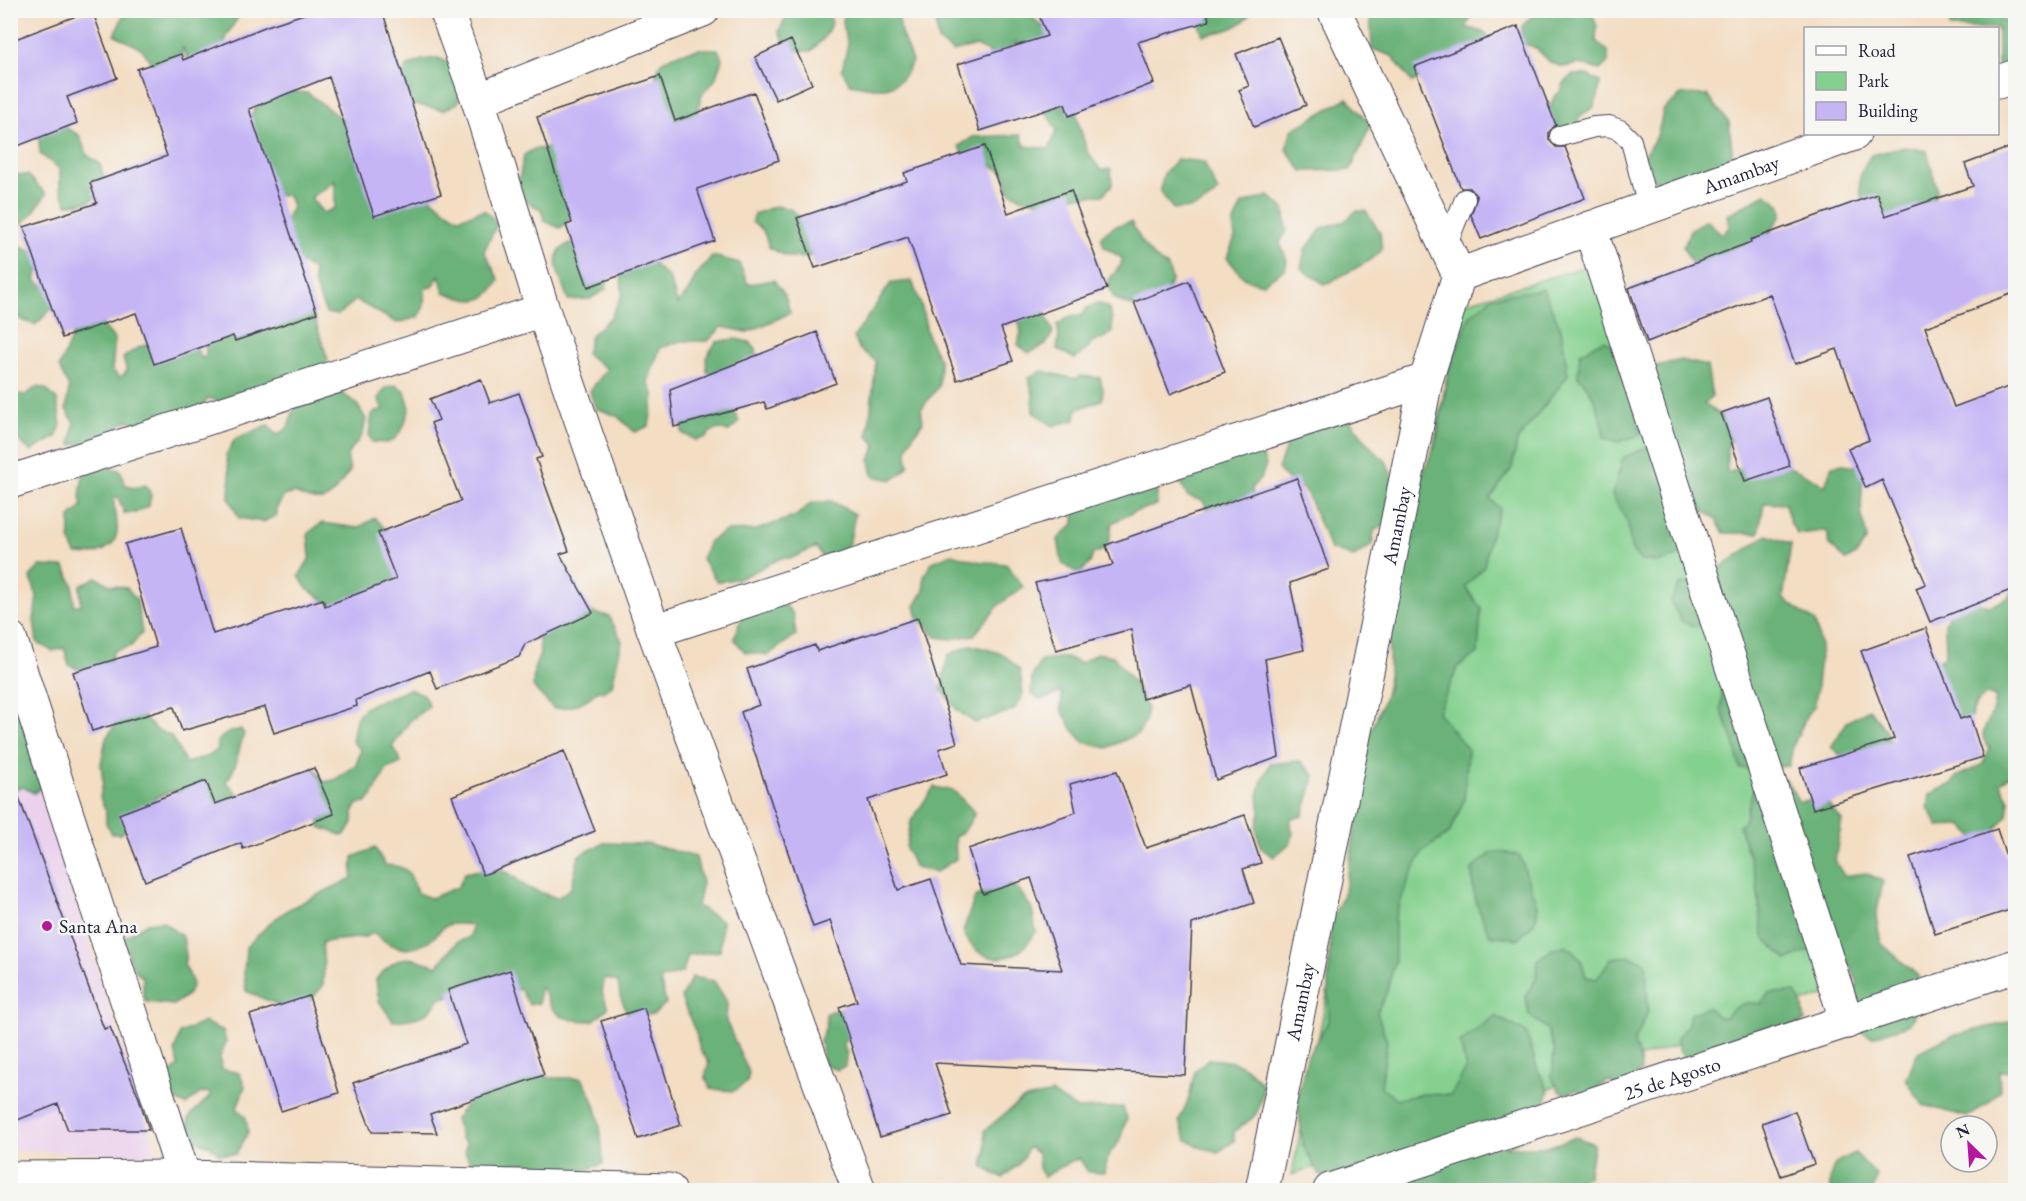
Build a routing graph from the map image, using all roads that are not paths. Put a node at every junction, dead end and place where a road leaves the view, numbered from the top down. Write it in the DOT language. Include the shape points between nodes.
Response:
graph roads {
  1 [pos="446,10"];
  2 [pos="703,10"];
  3 [pos="1334,10"];
  4 [pos="2016,76"];
  5 [pos="1999,82"];
  6 [pos="478,100"];
  7 [pos="1851,135"];
  8 [pos="1560,136"];
  9 [pos="1465,199"];
  10 [pos="1648,207"];
  11 [pos="1590,228"];
  12 [pos="1452,260"];
  13 [pos="543,310"];
  14 [pos="1426,380"];
  15 [pos="10,482"];
  16 [pos="654,631"];
  17 [pos="10,638"];
  18 [pos="2016,966"];
  19 [pos="1847,1022"];
  20 [pos="184,1177"];
  21 [pos="10,1178"];
  22 [pos="669,1191"];
  23 [pos="858,1191"];
  24 [pos="1262,1191"];
  25 [pos="1330,1191"];
  1 -- 6 [label="street"];
  2 -- 6 [label="street"];
  3 -- 12 [label="street"];
  4 -- 5 [label="street"];
  6 -- 13 [label="street"];
  7 -- 10 [label="street, Amambay"];
  8 -- 10 [label="lane" via="1594,127 1620,130 1631,141"];
  9 -- 12 [label="lane"];
  10 -- 11 [label="street, Amambay"];
  11 -- 12 [label="street, Amambay"];
  11 -- 19 [label="street"];
  12 -- 14 [label="street, Amambay"];
  13 -- 15 [label="street"];
  13 -- 16 [label="street"];
  14 -- 16 [label="street"];
  14 -- 24 [label="street, Amambay"];
  16 -- 23 [label="street"];
  17 -- 20 [label="street"];
  18 -- 19 [label="street, 25 de Agosto"];
  19 -- 25 [label="street, 25 de Agosto"];
  20 -- 21 [label="street"];
  20 -- 22 [label="street"];
}
